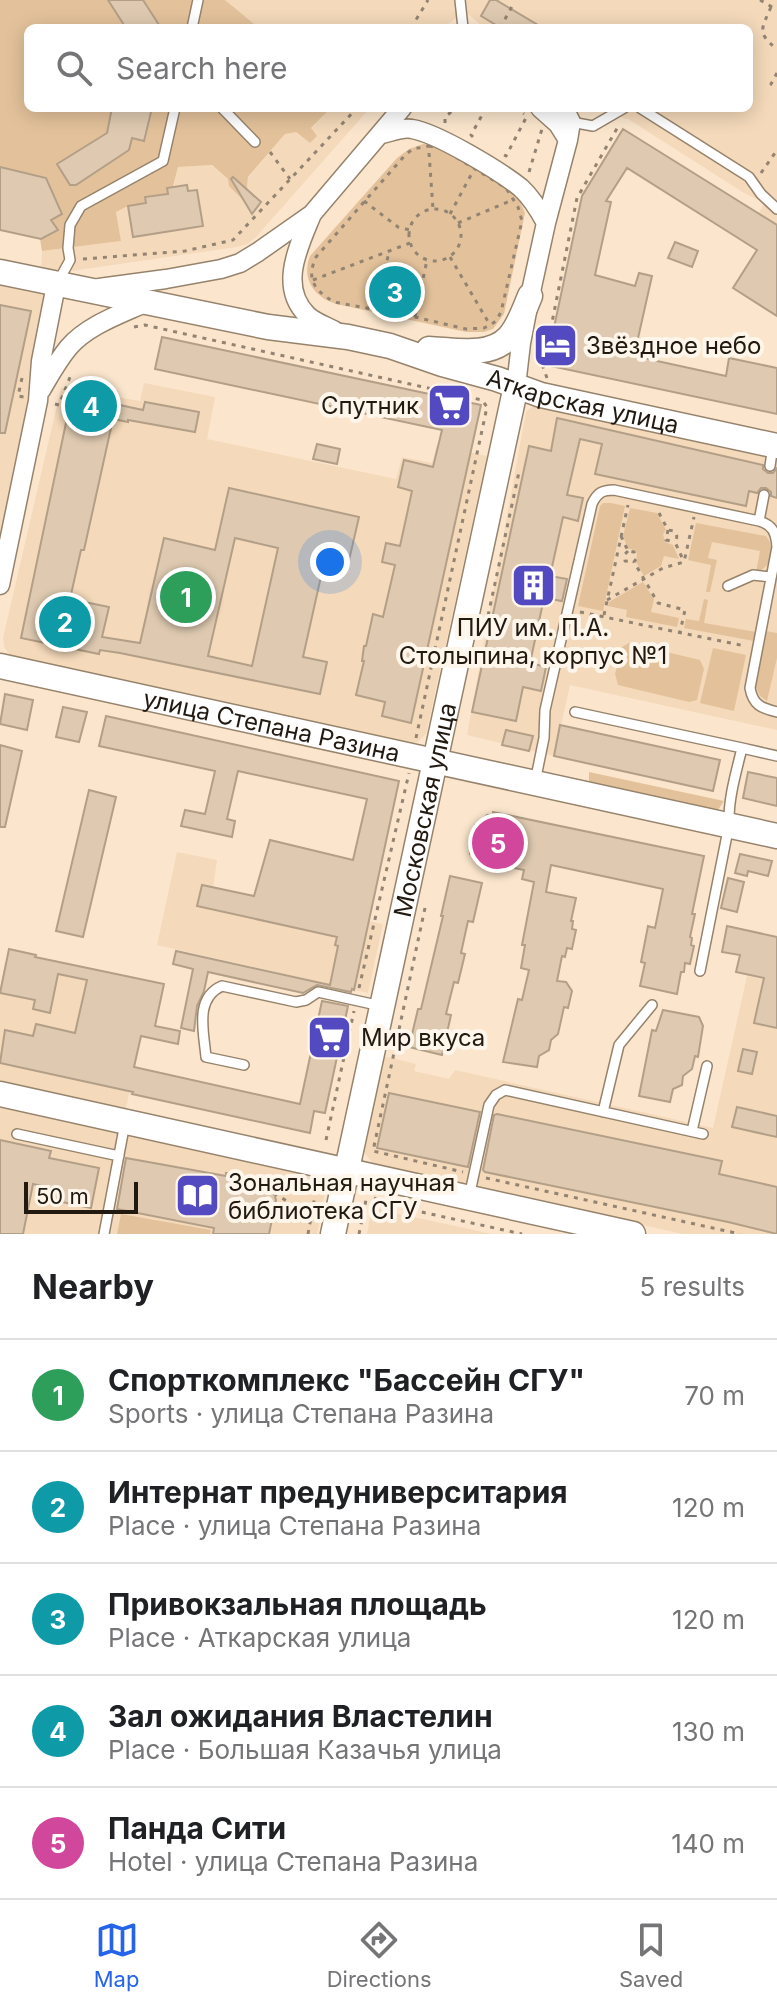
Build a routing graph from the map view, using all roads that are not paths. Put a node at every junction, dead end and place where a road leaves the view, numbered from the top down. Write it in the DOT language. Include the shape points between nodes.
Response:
graph roads {
  1 [pos="198,0"];
  2 [pos="460,0"];
  3 [pos="193,24"];
  4 [pos="463,24"];
  5 [pos="174,112"];
  6 [pos="226,112"];
  7 [pos="399,112"];
  8 [pos="617,112"];
  9 [pos="646,112"];
  10 [pos="537,117"];
  11 [pos="567,123"];
  12 [pos="382,134"];
  13 [pos="255,142"];
  14 [pos="777,209"];
  15 [pos="312,214"];
  16 [pos="546,223"];
  17 [pos="0,272"];
  18 [pos="56,285"];
  19 [pos="84,290"];
  20 [pos="530,296"];
  21 [pos="147,302"];
  22 [pos="348,337"];
  23 [pos="390,346"];
  24 [pos="516,386"];
  25 [pos="39,392"];
  26 [pos="773,453"];
  27 [pos="764,495"];
  28 [pos="759,521"];
  29 [pos="770,577"];
  30 [pos="0,585"];
  31 [pos="728,586"];
  32 [pos="0,666"];
  33 [pos="575,712"];
  34 [pos="777,712"];
  35 [pos="742,748"];
  36 [pos="777,756"];
  37 [pos="423,758"];
  38 [pos="534,783"];
  39 [pos="729,825"];
  40 [pos="777,836"];
  41 [pos="700,971"];
  42 [pos="652,1005"];
  43 [pos="381,1006"];
  44 [pos="244,1065"];
  45 [pos="707,1066"];
  46 [pos="0,1094"];
  47 [pos="603,1112"];
  48 [pos="125,1122"];
  49 [pos="17,1134"];
  50 [pos="119,1156"];
  51 [pos="346,1170"];
  52 [pos="471,1186"];
  53 [pos="104,1234"];
  54 [pos="333,1234"];
  55 [pos="633,1234"];
  1 -- 3 [label="lane"];
  2 -- 4 [label="lane"];
  5 -- 18 [label="lane" via="163,161 81,206 70,225 70,260"];
  6 -- 13 [label="lane"];
  7 -- 12 [label="street"];
  8 -- 11 [label="lane" via="593,126"];
  9 -- 14 [label="lane" via="749,177"];
  10 -- 11 [label="street"];
  11 -- 16 [label="street"];
  12 -- 15 [label="street"];
  12 -- 16 [label="street" via="409,128 427,133 536,204"];
  15 -- 19 [label="street" via="240,263"];
  15 -- 22 [label="street" via="291,278 295,299 308,317"];
  16 -- 20 [label="street"];
  17 -- 18 [label="street, Аткарская улица"];
  18 -- 19 [label="street, Аткарская улица"];
  18 -- 25 [label="street"];
  19 -- 21 [label="street, Аткарская улица"];
  20 -- 23 [label="street, Аткарская улица" via="517,326 496,347 466,351"];
  20 -- 24 [label="street"];
  21 -- 22 [label="street, Аткарская улица"];
  21 -- 25 [label="street" via="71,345"];
  22 -- 23 [label="street, Аткарская улица"];
  23 -- 24 [label="street, Аткарская улица"];
  24 -- 26 [label="street, Аткарская улица"];
  24 -- 37 [label="street, Московская улица"];
  25 -- 30 [label="street"];
  27 -- 28 [label="lane"];
  28 -- 29 [label="lane" via="776,537"];
  28 -- 38 [label="lane" via="607,490 595,496 545,710"];
  29 -- 31 [label="lane" via="753,575"];
  29 -- 34 [label="lane" via="750,688 758,706"];
  32 -- 37 [label="street, улица Степана Разина"];
  33 -- 35 [label="lane"];
  35 -- 36 [label="lane"];
  35 -- 39 [label="lane"];
  37 -- 38 [label="street, улица Степана Разина"];
  37 -- 43 [label="street, Московская улица"];
  38 -- 39 [label="street, улица Степана Разина"];
  39 -- 40 [label="street, улица Степана Разина"];
  39 -- 41 [label="lane"];
  42 -- 47 [label="lane" via="619,1045"];
  43 -- 44 [label="lane" via="318,992 296,1002 222,986 212,990 202,1018 206,1057"];
  43 -- 51 [label="street, Московская улица"];
  45 -- 47 [label="lane" via="697,1133"];
  46 -- 48 [label="street"];
  47 -- 52 [label="lane" via="505,1090 496,1095 489,1105"];
  48 -- 50 [label="lane"];
  48 -- 51 [label="street"];
  49 -- 50 [label="lane"];
  50 -- 53 [label="lane"];
  51 -- 52 [label="street"];
  51 -- 54 [label="street, Московская улица"];
  52 -- 55 [label="street"];
}
